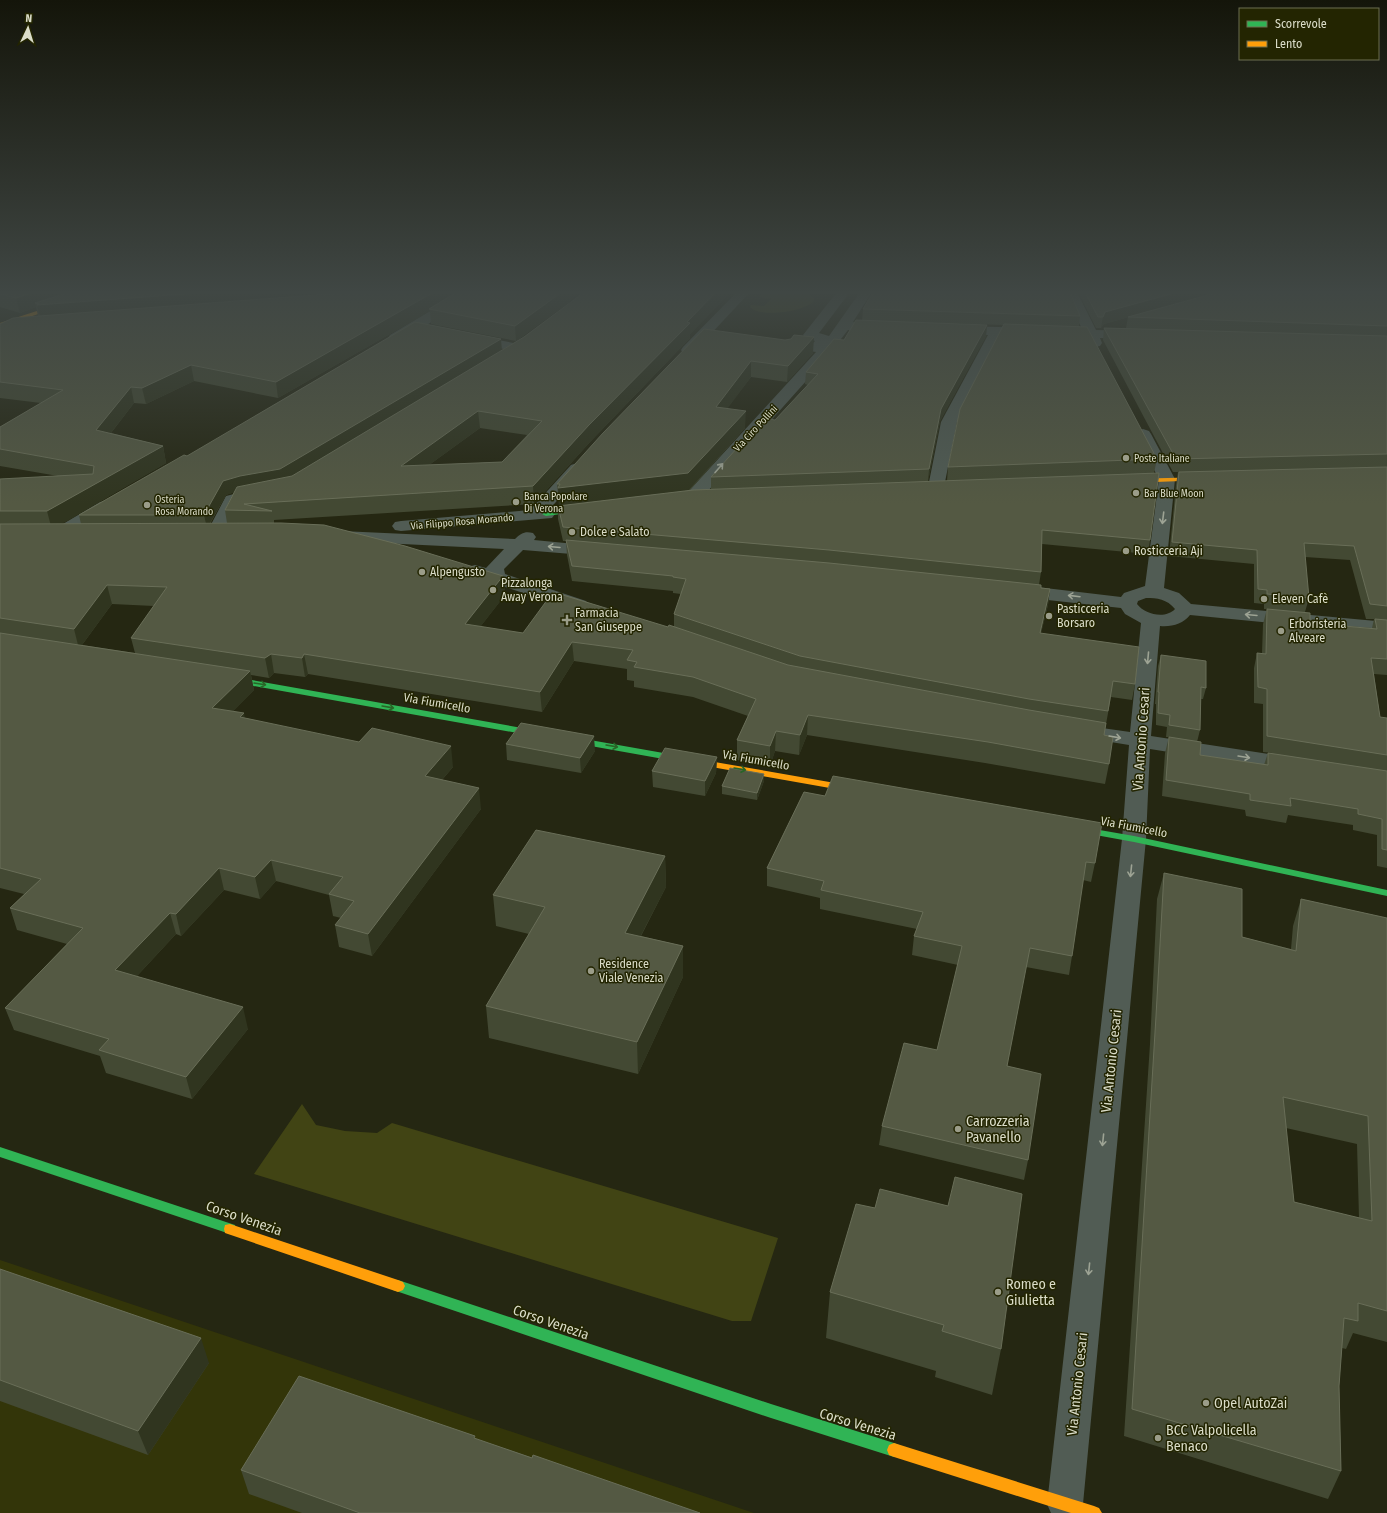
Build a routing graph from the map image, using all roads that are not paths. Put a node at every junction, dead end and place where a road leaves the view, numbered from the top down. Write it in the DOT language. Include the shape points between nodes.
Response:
graph roads {
  1 [pos="815,363"];
  2 [pos="980,363"];
  3 [pos="1138,424"];
  4 [pos="586,458"];
  5 [pos="1214,478"];
  6 [pos="1167,480"];
  7 [pos="1120,481"];
  8 [pos="936,487"];
  9 [pos="258,494"];
  10 [pos="122,497"];
  11 [pos="709,497"];
  12 [pos="690,498"];
  13 [pos="600,508"];
  14 [pos="540,515"];
  15 [pos="89,535"];
  16 [pos="214,536"];
  17 [pos="334,536"];
  18 [pos="521,544"];
  19 [pos="616,552"];
  20 [pos="420,556"];
  21 [pos="459,566"];
  22 [pos="497,577"];
  23 [pos="1006,589"];
  24 [pos="1154,592"];
  25 [pos="1126,603"];
  26 [pos="1185,609"];
  27 [pos="594,610"];
  28 [pos="1150,619"];
  29 [pos="1387,628"];
  30 [pos="214,677"];
  31 [pos="1057,728"];
  32 [pos="1140,741"];
  33 [pos="1318,768"];
  34 [pos="866,791"];
  35 [pos="1063,826"];
  36 [pos="1134,839"];
  37 [pos="1387,893"];
  38 [pos="0,1152"];
  39 [pos="1065,1504"];
  40 [pos="1094,1513"];
  12 -- 1 [label="street, Via Ciro Pollini, one-way"];
  2 -- 8 [label="street" via="948,422"];
  3 -- 6 [label="street"];
  4 -- 14 [label="street"];
  5 -- 6 [label="street"];
  6 -- 7 [label="street"];
  6 -- 24 [label="street, one-way"];
  9 -- 16 [label="street" via="232,500"];
  10 -- 15 [label="street" via="50,535"];
  11 -- 12 [label="street"];
  13 -- 14 [label="street"];
  14 -- 17 [label="street, Via Filippo Rosa Morando" via="399,526"];
  14 -- 18 [label="street"];
  17 -- 18 [label="street, Via Filippo Rosa Morando"];
  17 -- 20 [label="street"];
  19 -- 18 [label="street, Via Filippo Rosa Morando, one-way"];
  18 -- 22 [label="street" via="495,569"];
  21 -- 22 [label="street"];
  22 -- 27 [label="street"];
  25 -- 23 [label="street, one-way"];
  24 -- 25 [label="street" via="1134,594"];
  24 -- 26 [label="street" via="1175,598"];
  25 -- 28 [label="street" via="1133,612"];
  26 -- 28 [label="street" via="1183,615 1175,619"];
  29 -- 26 [label="street, one-way"];
  28 -- 32 [label="street, Via Antonio Cesari, one-way"];
  30 -- 34 [label="street, Via Fiumicello, one-way"];
  31 -- 32 [label="street, one-way"];
  32 -- 33 [label="street, one-way"];
  32 -- 36 [label="street, Via Antonio Cesari"];
  35 -- 36 [label="street, Via Fiumicello"];
  36 -- 37 [label="street, Via Fiumicello"];
  36 -- 39 [label="street, Via Antonio Cesari, one-way"];
  38 -- 39 [label="street, Corso Venezia" via="771,1411"];
  39 -- 40 [label="street, Corso Venezia"];
}
